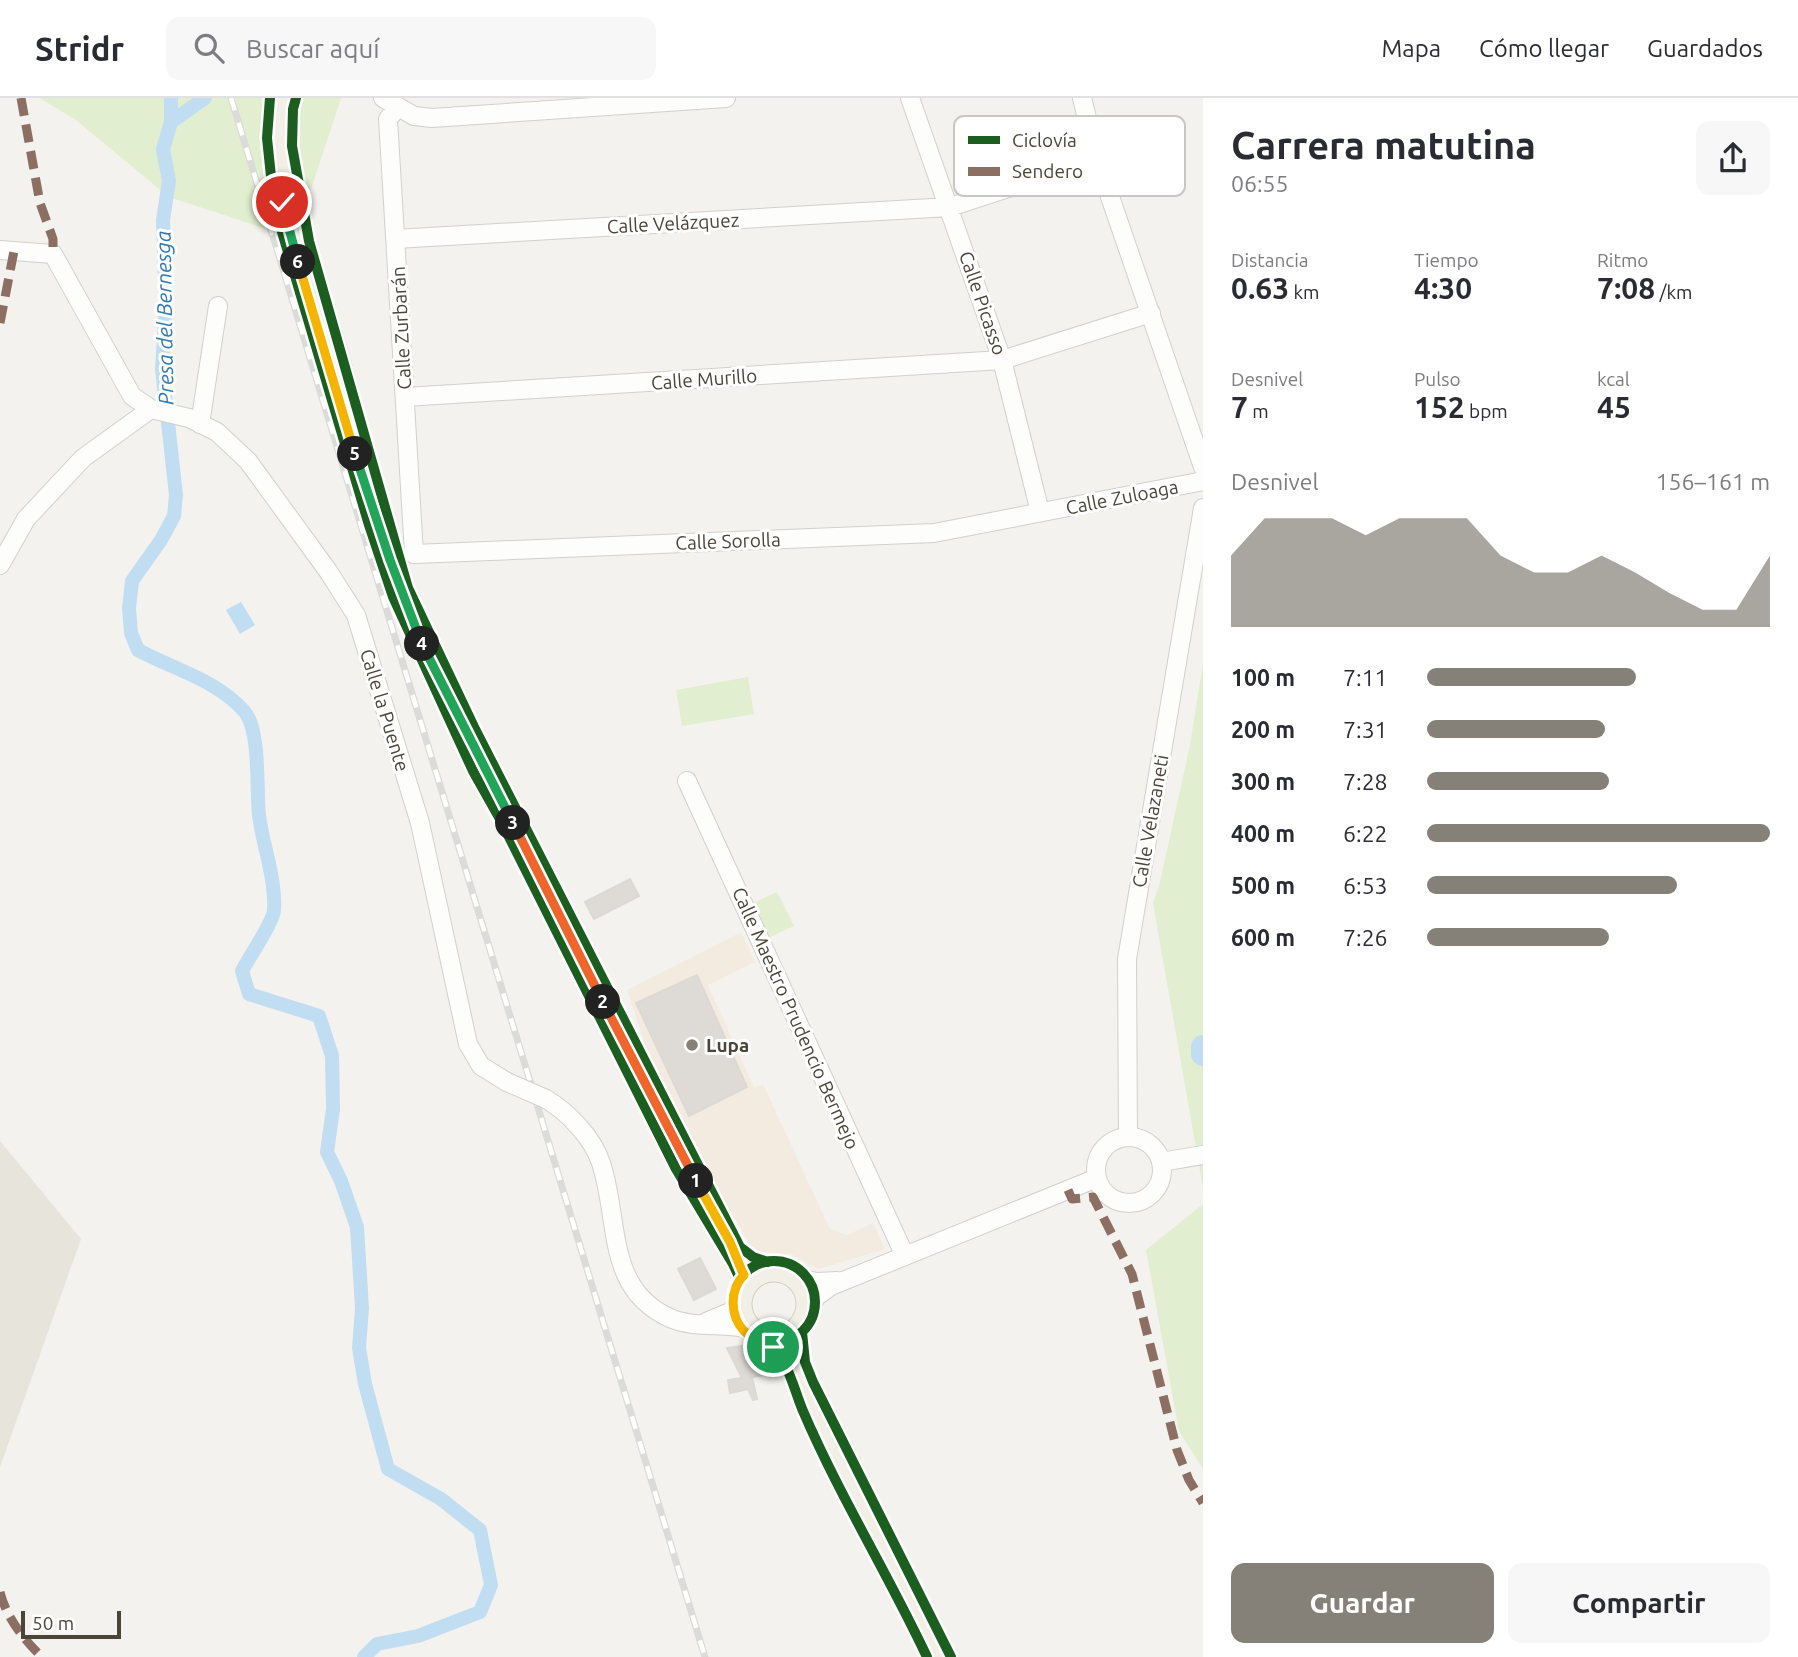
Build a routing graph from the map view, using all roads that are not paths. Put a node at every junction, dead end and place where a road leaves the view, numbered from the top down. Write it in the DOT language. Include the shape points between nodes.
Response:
graph roads {
  1 [pos="279,98"];
  2 [pos="291,98"];
  3 [pos="726,98"];
  4 [pos="910,98"];
  5 [pos="1082,98"];
  6 [pos="392,102"];
  7 [pos="1086,116"];
  8 [pos="984,196"];
  9 [pos="1110,196"];
  10 [pos="950,207"];
  11 [pos="395,239"];
  12 [pos="0,250"];
  13 [pos="218,306"];
  14 [pos="1151,313"];
  15 [pos="1002,360"];
  16 [pos="405,397"];
  17 [pos="155,410"];
  18 [pos="200,424"];
  19 [pos="1203,467"];
  20 [pos="1203,481"];
  21 [pos="372,506"];
  22 [pos="1203,508"];
  23 [pos="1040,512"];
  24 [pos="414,554"];
  25 [pos="0,565"];
  26 [pos="688,781"];
  27 [pos="1128,1137"];
  28 [pos="1203,1155"];
  29 [pos="1161,1162"];
  30 [pos="1097,1178"];
  31 [pos="730,1242"];
  32 [pos="905,1256"];
  33 [pos="775,1269"];
  34 [pos="797,1278"];
  35 [pos="844,1280"];
  36 [pos="743,1293"];
  37 [pos="802,1320"];
  38 [pos="699,1324"];
  39 [pos="759,1333"];
  40 [pos="797,1365"];
  41 [pos="938,1657"];
  1 -- 21 [label="main road" via="277,167 291,240"];
  2 -- 21 [label="street" via="287,140 291,183 351,398"];
  3 -- 6 [label="street" via="432,118 414,116"];
  4 -- 10 [label="street, Calle Picasso"];
  5 -- 7 [label="street"];
  6 -- 11 [label="street, Calle Zurbarán" via="388,119"];
  8 -- 10 [label="street, Calle Velázquez"];
  9 -- 14 [label="street"];
  10 -- 11 [label="street, Calle Velázquez"];
  10 -- 15 [label="street, Calle Picasso"];
  11 -- 16 [label="street, Calle Zurbarán"];
  12 -- 17 [label="street" via="53,254 132,396"];
  13 -- 18 [label="street"];
  14 -- 15 [label="street, Calle Murillo"];
  14 -- 19 [label="street"];
  15 -- 16 [label="street, Calle Murillo"];
  15 -- 23 [label="street, Calle Picasso"];
  16 -- 24 [label="street, Calle Zurbarán"];
  17 -- 18 [label="street, Calle la Puente"];
  17 -- 25 [label="street" via="82,458 26,519"];
  18 -- 38 [label="street, Calle la Puente, bridge" via="217,432 248,461 356,615 419,822 468,1044 481,1066 546,1099 589,1140 601,1163 628,1282 644,1303 672,1319"];
  20 -- 23 [label="street, Calle Zuloaga"];
  21 -- 31 [label="main road" via="427,655"];
  22 -- 27 [label="street, Calle Velazaneti" via="1127,958"];
  23 -- 24 [label="street, Calle Sorolla" via="934,533"];
  26 -- 32 [label="street, Calle Maestro Prudencio Bermejo"];
  27 -- 29 [label="street" via="1149,1144"];
  27 -- 30 [label="street" via="1102,1150"];
  28 -- 29 [label="street"];
  29 -- 30 [label="street" via="1160,1182 1137,1202 1116,1201"];
  30 -- 32 [label="street"];
  31 -- 33 [label="main road" via="751,1261"];
  31 -- 36 [label="main road"];
  32 -- 35 [label="street"];
  33 -- 34 [label="main road"];
  33 -- 36 [label="main road" via="758,1273"];
  34 -- 35 [label="street"];
  34 -- 37 [label="main road" via="805,1289"];
  35 -- 37 [label="street" via="817,1296"];
  36 -- 38 [label="street" via="721,1317"];
  36 -- 39 [label="main road" via="742,1317"];
  37 -- 39 [label="main road" via="783,1337"];
  37 -- 40 [label="main road"];
  38 -- 39 [label="street, Calle la Puente"];
  39 -- 40 [label="main road" via="778,1343"];
  40 -- 41 [label="main road" via="815,1412"];
}
